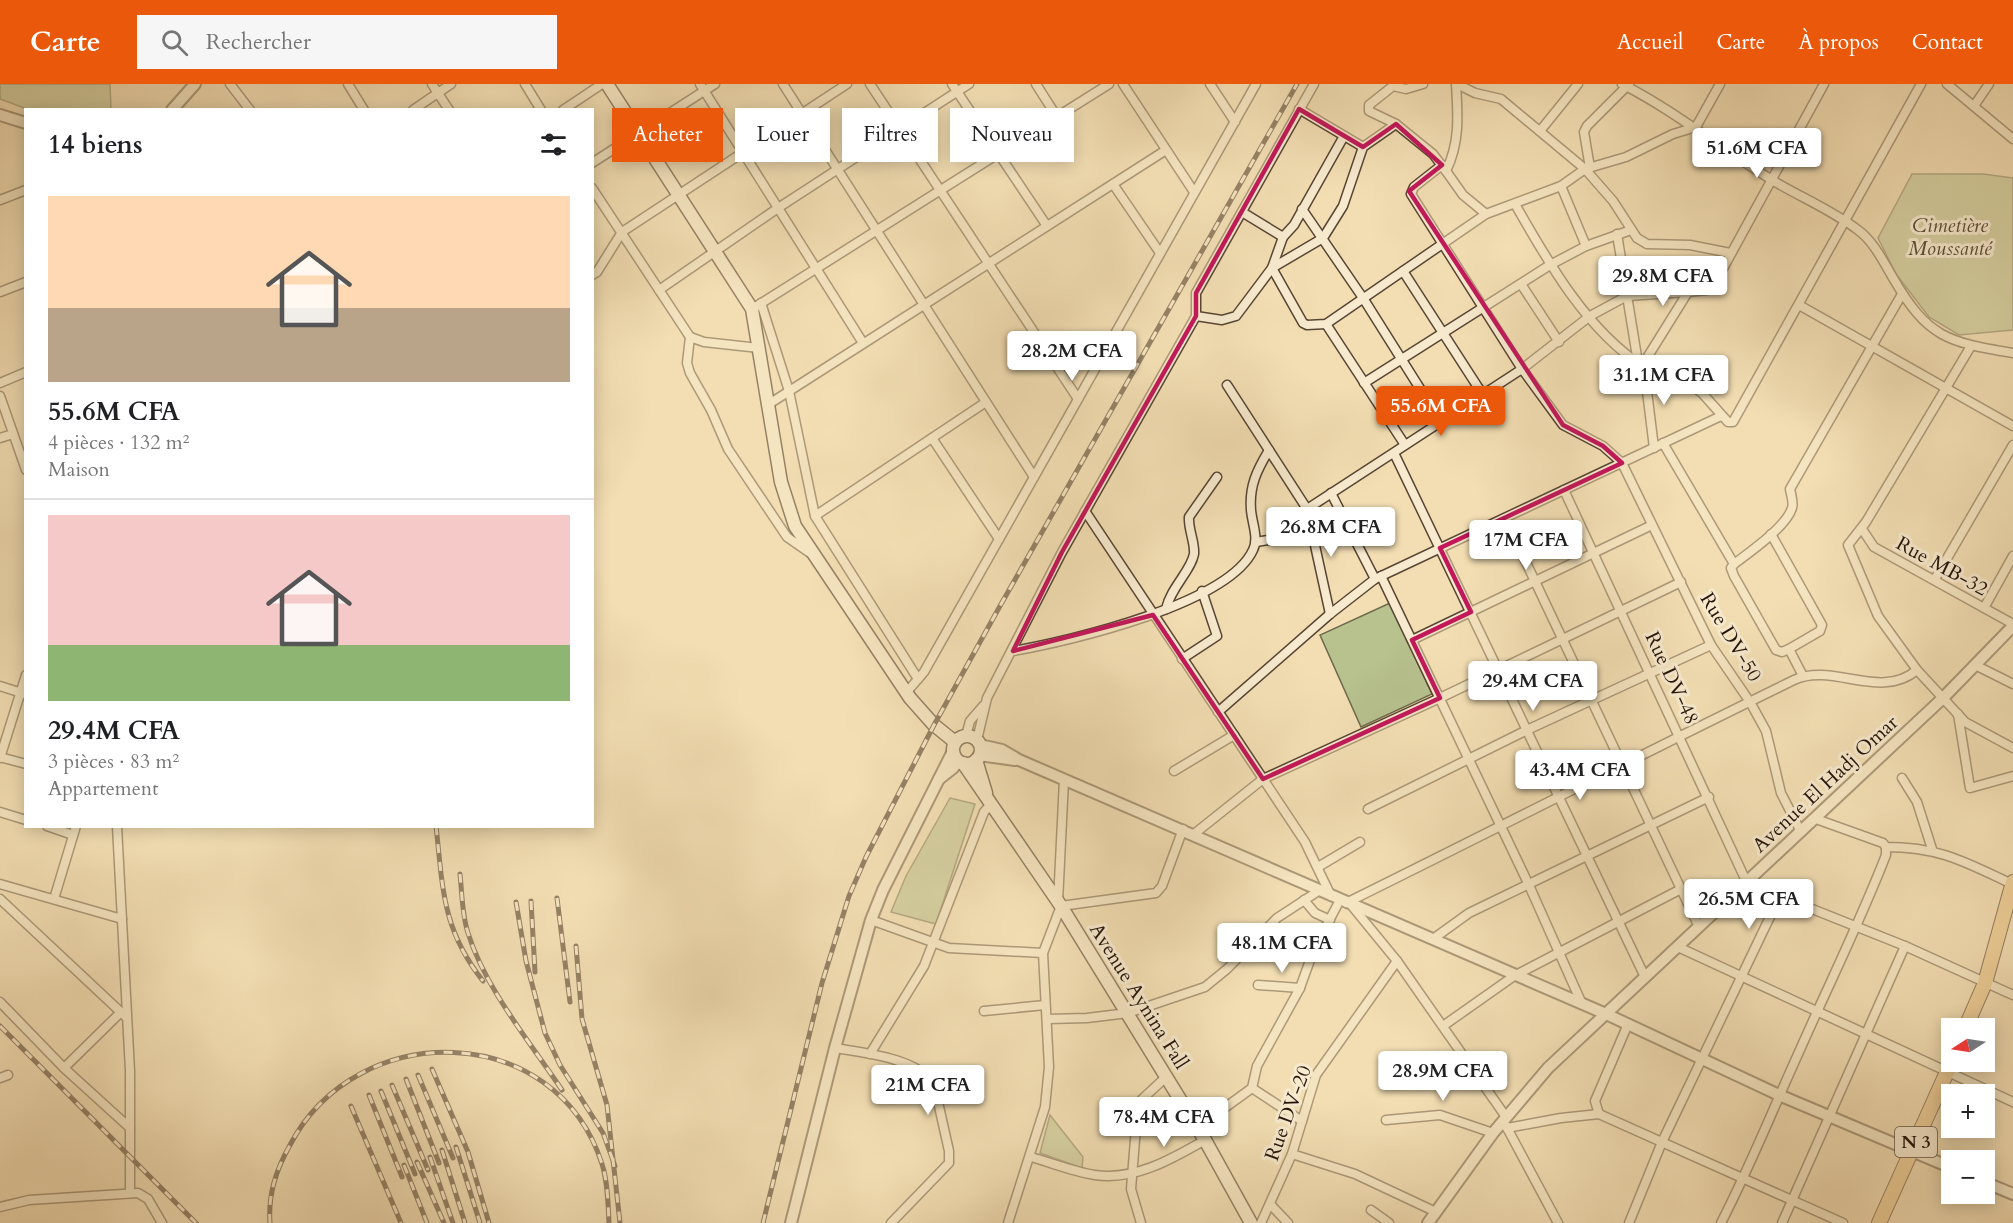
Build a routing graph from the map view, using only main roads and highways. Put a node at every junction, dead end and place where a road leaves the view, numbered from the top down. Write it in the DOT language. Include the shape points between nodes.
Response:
graph roads {
  1 [pos="607,84"];
  2 [pos="2013,883"];
  3 [pos="1970,1018"];
  4 [pos="1946,1072"];
  5 [pos="1251,1223"];
  6 [pos="1880,1223"];
  1 -- 5 [label="main road, Avenue Aynina Fall" via="715,252 757,306 759,348 788,507 811,553 906,693 934,725 968,750 989,798 1128,1013"];
  2 -- 3 [label="main road" via="1985,983"];
  4 -- 6 [label="main road, N 3"];
}
